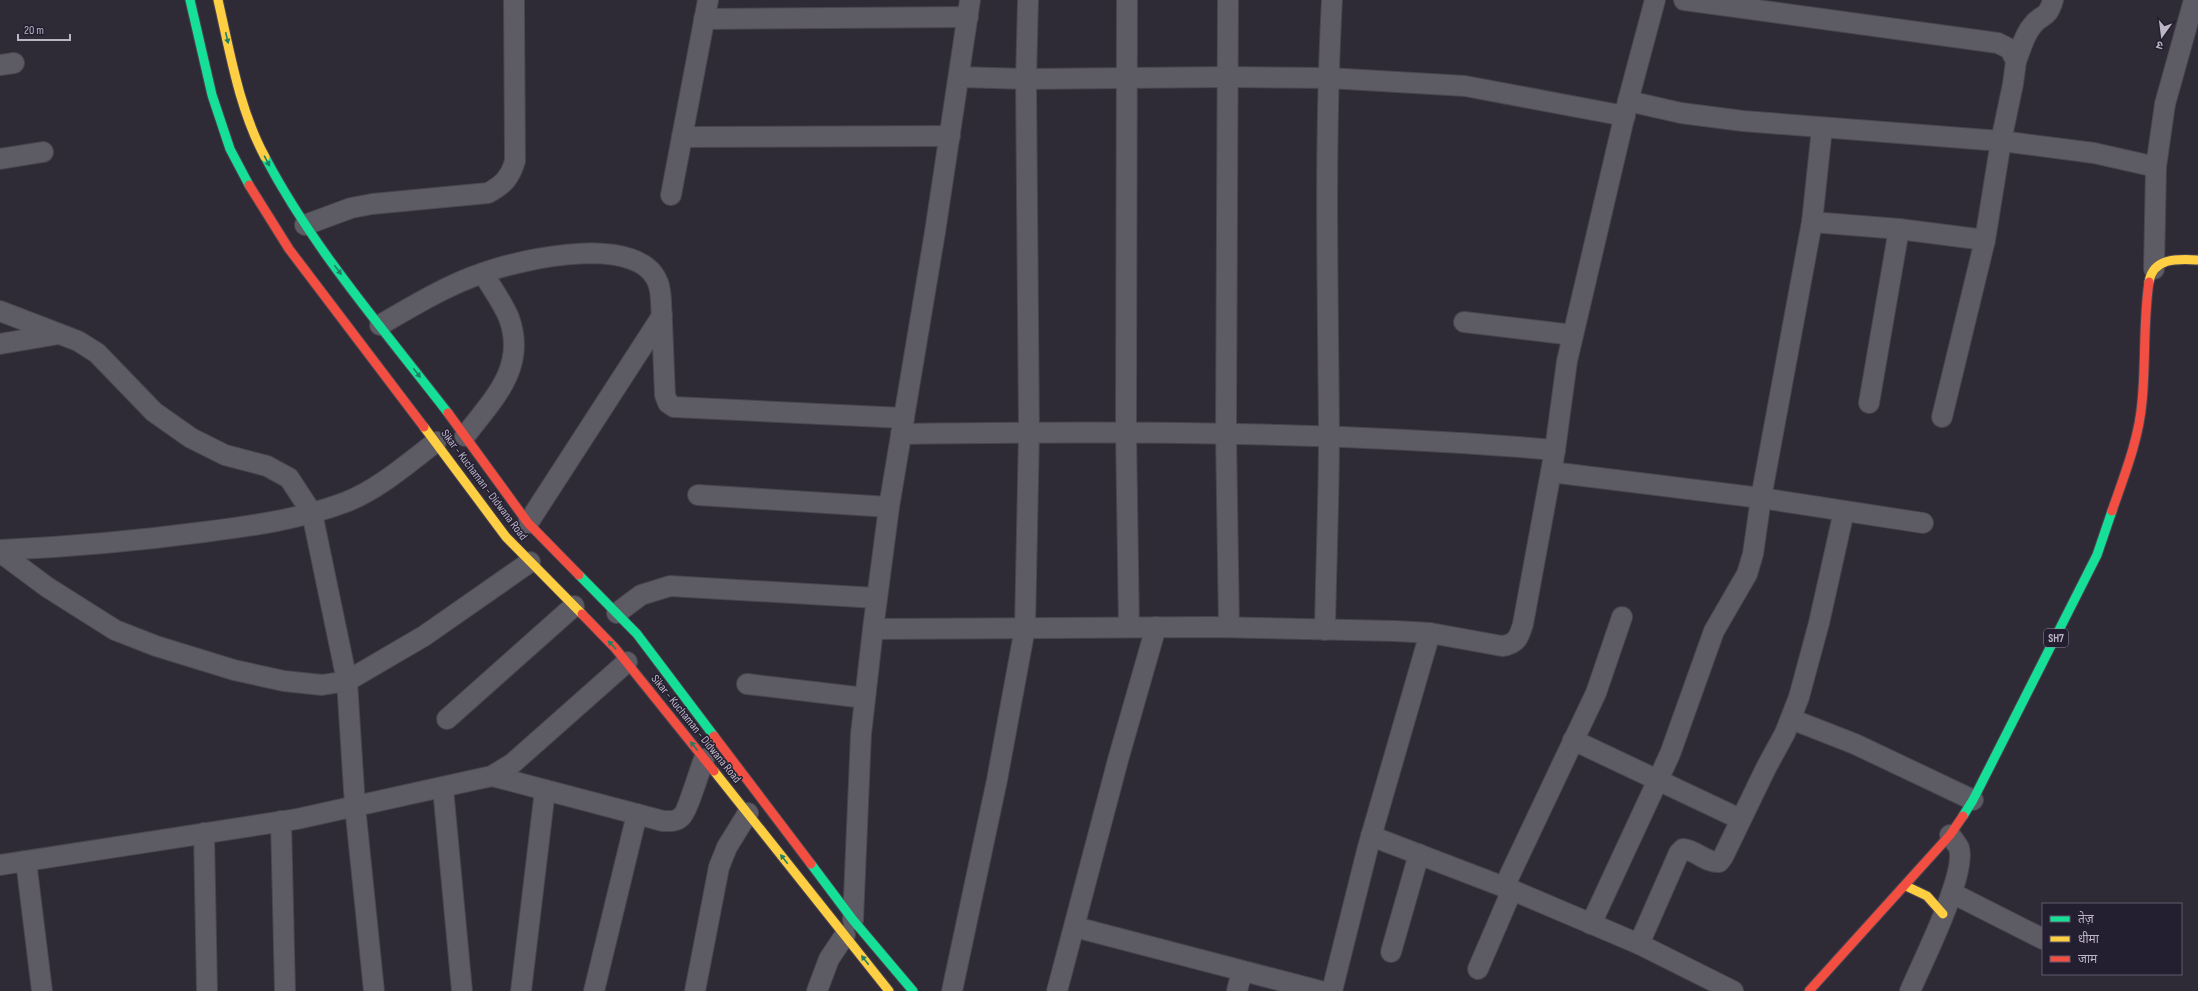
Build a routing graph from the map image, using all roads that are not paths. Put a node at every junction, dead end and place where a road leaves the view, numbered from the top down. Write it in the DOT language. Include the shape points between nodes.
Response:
graph roads {
  1 [pos="190,0"];
  2 [pos="218,0"];
  3 [pos="514,0"];
  4 [pos="1028,0"];
  5 [pos="1127,0"];
  6 [pos="1228,0"];
  7 [pos="1332,0"];
  8 [pos="1655,0"];
  9 [pos="1684,0"];
  10 [pos="2054,0"];
  11 [pos="2190,1"];
  12 [pos="969,9"];
  13 [pos="706,10"];
  14 [pos="2192,24"];
  15 [pos="2016,61"];
  16 [pos="959,77"];
  17 [pos="1127,77"];
  18 [pos="1228,77"];
  19 [pos="1329,78"];
  20 [pos="1026,80"];
  21 [pos="1627,109"];
  22 [pos="1822,128"];
  23 [pos="950,136"];
  24 [pos="682,137"];
  25 [pos="2001,141"];
  26 [pos="43,152"];
  27 [pos="0,159"];
  28 [pos="2156,167"];
  29 [pos="671,195"];
  30 [pos="1812,222"];
  31 [pos="305,225"];
  32 [pos="1899,229"];
  33 [pos="1985,240"];
  34 [pos="2198,260"];
  35 [pos="2154,269"];
  36 [pos="482,273"];
  37 [pos="0,311"];
  38 [pos="662,316"];
  39 [pos="1464,322"];
  40 [pos="380,325"];
  41 [pos="59,334"];
  42 [pos="1573,335"];
  43 [pos="0,344"];
  44 [pos="1869,403"];
  45 [pos="1942,417"];
  46 [pos="903,426"];
  47 [pos="1029,432"];
  48 [pos="1126,432"];
  49 [pos="1226,434"];
  50 [pos="465,436"];
  51 [pos="1329,436"];
  52 [pos="436,442"];
  53 [pos="1555,450"];
  54 [pos="1551,472"];
  55 [pos="698,495"];
  56 [pos="1761,498"];
  57 [pos="889,507"];
  58 [pos="1844,511"];
  59 [pos="312,513"];
  60 [pos="528,523"];
  61 [pos="1923,523"];
  62 [pos="0,551"];
  63 [pos="530,562"];
  64 [pos="877,598"];
  65 [pos="574,606"];
  66 [pos="617,613"];
  67 [pos="1622,617"];
  68 [pos="1129,627"];
  69 [pos="1156,627"];
  70 [pos="1229,627"];
  71 [pos="1025,628"];
  72 [pos="873,629"];
  73 [pos="1325,630"];
  74 [pos="1430,634"];
  75 [pos="627,662"];
  76 [pos="347,681"];
  77 [pos="747,684"];
  78 [pos="865,698"];
  79 [pos="447,719"];
  80 [pos="1791,719"];
  81 [pos="1574,740"];
  82 [pos="704,759"];
  83 [pos="492,776"];
  84 [pos="1658,780"];
  85 [pos="443,788"];
  86 [pos="545,790"];
  87 [pos="1973,800"];
  88 [pos="355,806"];
  89 [pos="748,813"];
  90 [pos="638,814"];
  91 [pos="1740,819"];
  92 [pos="281,821"];
  93 [pos="204,833"];
  94 [pos="1950,835"];
  95 [pos="1371,836"];
  96 [pos="1419,854"];
  97 [pos="26,861"];
  98 [pos="0,865"];
  99 [pos="1906,886"];
  100 [pos="1508,889"];
  101 [pos="1952,893"];
  102 [pos="1943,914"];
  103 [pos="1591,924"];
  104 [pos="849,927"];
  105 [pos="1075,927"];
  106 [pos="2042,938"];
  107 [pos="1639,944"];
  108 [pos="1391,952"];
  109 [pos="1478,969"];
  110 [pos="1242,971"];
  111 [pos="42,991"];
  112 [pos="207,991"];
  113 [pos="285,991"];
  114 [pos="374,991"];
  115 [pos="462,991"];
  116 [pos="521,991"];
  117 [pos="594,991"];
  118 [pos="696,991"];
  119 [pos="817,991"];
  120 [pos="889,991"];
  121 [pos="912,991"];
  122 [pos="952,991"];
  123 [pos="1057,991"];
  124 [pos="1237,991"];
  125 [pos="1320,991"];
  126 [pos="1332,991"];
  127 [pos="1733,991"];
  128 [pos="1809,991"];
  129 [pos="1910,991"];
  1 -- 52 [label="main road, Sikar - Kuchaman - Didwana Road" via="212,95 230,149 255,198 289,249"];
  2 -- 31 [label="main road, Sikar - Kuchaman - Didwana Road, one-way" via="239,89 256,141"];
  3 -- 31 [label="street" via="514,161 512,174 502,186 488,193 351,208"];
  4 -- 20 [label="street"];
  5 -- 17 [label="street"];
  6 -- 18 [label="street"];
  7 -- 19 [label="street"];
  8 -- 21 [label="street"];
  9 -- 15 [label="street" via="1998,43 2010,49"];
  10 -- 15 [label="street" via="2049,12 2027,32"];
  11 -- 14 [label="street"];
  12 -- 13 [label="street"];
  12 -- 16 [label="street"];
  13 -- 24 [label="street"];
  14 -- 28 [label="street" via="2165,104"];
  15 -- 25 [label="street"];
  16 -- 20 [label="street"];
  16 -- 23 [label="street"];
  17 -- 18 [label="street"];
  17 -- 20 [label="street"];
  17 -- 48 [label="street"];
  18 -- 19 [label="street"];
  18 -- 49 [label="street"];
  19 -- 21 [label="street" via="1465,86"];
  19 -- 51 [label="street"];
  20 -- 47 [label="street"];
  21 -- 22 [label="street"];
  21 -- 42 [label="street"];
  22 -- 25 [label="street"];
  22 -- 30 [label="street"];
  23 -- 24 [label="street"];
  23 -- 46 [label="street"];
  24 -- 29 [label="street"];
  25 -- 28 [label="street" via="2094,153"];
  25 -- 33 [label="street"];
  26 -- 27 [label="street"];
  28 -- 35 [label="street"];
  30 -- 32 [label="street"];
  30 -- 56 [label="street"];
  31 -- 40 [label="main road, Sikar - Kuchaman - Didwana Road, one-way"];
  32 -- 33 [label="street"];
  32 -- 44 [label="street"];
  33 -- 45 [label="street"];
  34 -- 35 [label="main road" via="2178,259 2163,262"];
  35 -- 87 [label="main road, SH7" via="2150,275 2144,306 2142,403 2130,458 2097,555"];
  36 -- 38 [label="street" via="533,258 602,252 628,257 648,269 659,285"];
  36 -- 40 [label="street" via="418,303"];
  36 -- 50 [label="street" via="509,318 514,342 512,366 504,384"];
  37 -- 41 [label="street"];
  38 -- 46 [label="street" via="665,395 668,403 674,407"];
  38 -- 60 [label="street"];
  39 -- 42 [label="street"];
  40 -- 50 [label="main road, Sikar - Kuchaman - Didwana Road, one-way"];
  41 -- 43 [label="street"];
  41 -- 59 [label="street" via="78,341 97,353 154,412 191,438 225,455 267,466 289,478"];
  42 -- 53 [label="street"];
  46 -- 47 [label="street"];
  46 -- 57 [label="street"];
  47 -- 48 [label="street"];
  47 -- 71 [label="street"];
  48 -- 49 [label="street"];
  48 -- 68 [label="street"];
  49 -- 51 [label="street"];
  49 -- 70 [label="street"];
  50 -- 60 [label="main road, Sikar - Kuchaman - Didwana Road"];
  51 -- 53 [label="street" via="1448,441"];
  51 -- 73 [label="street"];
  52 -- 59 [label="street" via="378,485 347,502"];
  52 -- 63 [label="main road, Sikar - Kuchaman - Didwana Road" via="506,537"];
  53 -- 54 [label="street"];
  54 -- 56 [label="street"];
  54 -- 74 [label="street" via="1524,624 1518,639 1512,645 1502,646"];
  55 -- 57 [label="street"];
  56 -- 58 [label="street"];
  56 -- 84 [label="street" via="1748,574 1714,630 1670,754"];
  57 -- 64 [label="street"];
  58 -- 61 [label="street"];
  58 -- 80 [label="street" via="1819,623"];
  59 -- 62 [label="street" via="253,526 173,537"];
  59 -- 76 [label="street"];
  60 -- 66 [label="main road, Sikar - Kuchaman - Didwana Road"];
  62 -- 76 [label="street" via="47,587 115,630 156,646 234,670 284,681 322,686"];
  63 -- 65 [label="main road, Sikar - Kuchaman - Didwana Road"];
  63 -- 76 [label="street" via="424,636"];
  64 -- 66 [label="street" via="670,586 641,595"];
  64 -- 72 [label="street"];
  75 -- 65 [label="main road, Sikar - Kuchaman - Didwana Road, one-way"];
  65 -- 79 [label="street"];
  66 -- 104 [label="main road, Sikar - Kuchaman - Didwana Road" via="638,634"];
  67 -- 81 [label="street" via="1601,680"];
  68 -- 69 [label="street"];
  68 -- 71 [label="street"];
  69 -- 70 [label="street"];
  69 -- 105 [label="street" via="1118,760"];
  70 -- 73 [label="street"];
  71 -- 72 [label="street"];
  71 -- 122 [label="street" via="997,780"];
  72 -- 78 [label="street"];
  73 -- 74 [label="street"];
  74 -- 95 [label="street"];
  82 -- 75 [label="main road, Sikar - Kuchaman - Didwana Road, one-way"];
  75 -- 83 [label="street" via="513,763"];
  76 -- 88 [label="street"];
  77 -- 78 [label="street"];
  78 -- 104 [label="street"];
  80 -- 87 [label="street" via="1855,744"];
  80 -- 91 [label="street"];
  81 -- 84 [label="street"];
  81 -- 100 [label="street"];
  82 -- 89 [label="main road, Sikar - Kuchaman - Didwana Road"];
  82 -- 90 [label="street" via="688,808 682,817 663,821"];
  83 -- 85 [label="street"];
  83 -- 86 [label="street"];
  84 -- 91 [label="street"];
  84 -- 103 [label="street"];
  85 -- 88 [label="street"];
  85 -- 115 [label="street"];
  86 -- 90 [label="street"];
  86 -- 116 [label="street"];
  87 -- 94 [label="main road, SH7"];
  88 -- 92 [label="street"];
  88 -- 114 [label="street"];
  104 -- 89 [label="main road, Sikar - Kuchaman - Didwana Road, one-way"];
  89 -- 118 [label="street" via="727,847 719,867"];
  90 -- 117 [label="street"];
  91 -- 107 [label="street" via="1719,862 1712,862 1689,850 1683,849 1679,853"];
  92 -- 93 [label="street"];
  92 -- 113 [label="street"];
  93 -- 97 [label="street"];
  93 -- 112 [label="street"];
  94 -- 99 [label="main road, SH7"];
  94 -- 101 [label="street" via="1959,848 1960,859"];
  95 -- 96 [label="street"];
  95 -- 126 [label="street"];
  96 -- 100 [label="street"];
  96 -- 108 [label="street"];
  97 -- 98 [label="street"];
  97 -- 111 [label="street"];
  99 -- 102 [label="main road" via="1926,894"];
  99 -- 128 [label="main road, SH7"];
  100 -- 103 [label="street"];
  100 -- 109 [label="street"];
  101 -- 102 [label="street"];
  101 -- 106 [label="street"];
  102 -- 129 [label="street"];
  103 -- 107 [label="street"];
  104 -- 119 [label="street" via="829,959"];
  120 -- 104 [label="main road, Sikar - Kuchaman - Didwana Road, one-way"];
  104 -- 121 [label="main road, Sikar - Kuchaman - Didwana Road"];
  105 -- 110 [label="street"];
  105 -- 123 [label="street"];
  107 -- 127 [label="street"];
  110 -- 124 [label="street"];
  110 -- 125 [label="street"];
}
